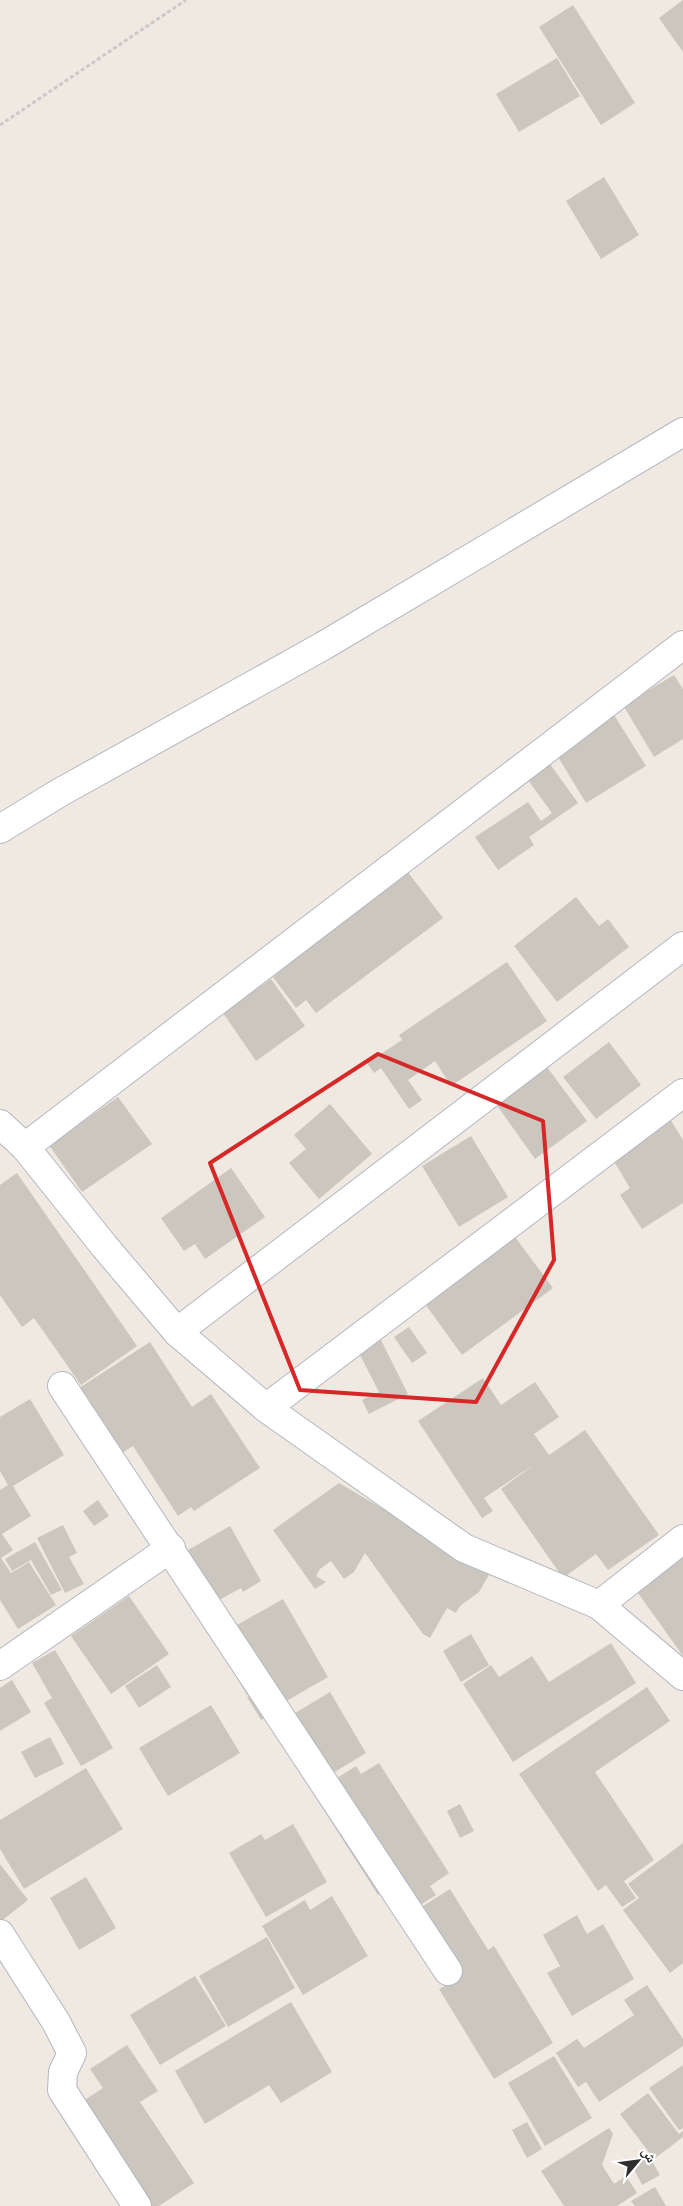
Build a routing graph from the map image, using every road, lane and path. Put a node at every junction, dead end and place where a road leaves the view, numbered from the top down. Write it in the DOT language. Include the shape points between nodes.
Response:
graph roads {
  1 [pos="186,0"];
  2 [pos="0,126"];
  3 [pos="683,432"];
  4 [pos="683,645"];
  5 [pos="0,829"];
  6 [pos="683,946"];
  7 [pos="683,1093"];
  8 [pos="0,1124"];
  9 [pos="26,1148"];
  10 [pos="177,1332"];
  11 [pos="62,1386"];
  12 [pos="266,1408"];
  13 [pos="683,1539"];
  14 [pos="172,1548"];
  15 [pos="599,1605"];
  16 [pos="0,1666"];
  17 [pos="683,1676"];
  18 [pos="0,1934"];
  19 [pos="448,1971"];
  20 [pos="137,2206"];
  1 -- 2 [label="path"];
  3 -- 5 [label="street" via="323,646"];
  4 -- 9 [label="street"];
  6 -- 10 [label="street"];
  7 -- 12 [label="street"];
  8 -- 9 [label="street"];
  9 -- 10 [label="street"];
  10 -- 12 [label="street"];
  11 -- 14 [label="street"];
  12 -- 15 [label="street" via="464,1548"];
  13 -- 15 [label="street"];
  14 -- 16 [label="street"];
  14 -- 19 [label="street"];
  15 -- 17 [label="street"];
  18 -- 20 [label="street" via="72,2053 63,2072 62,2090"];
}
